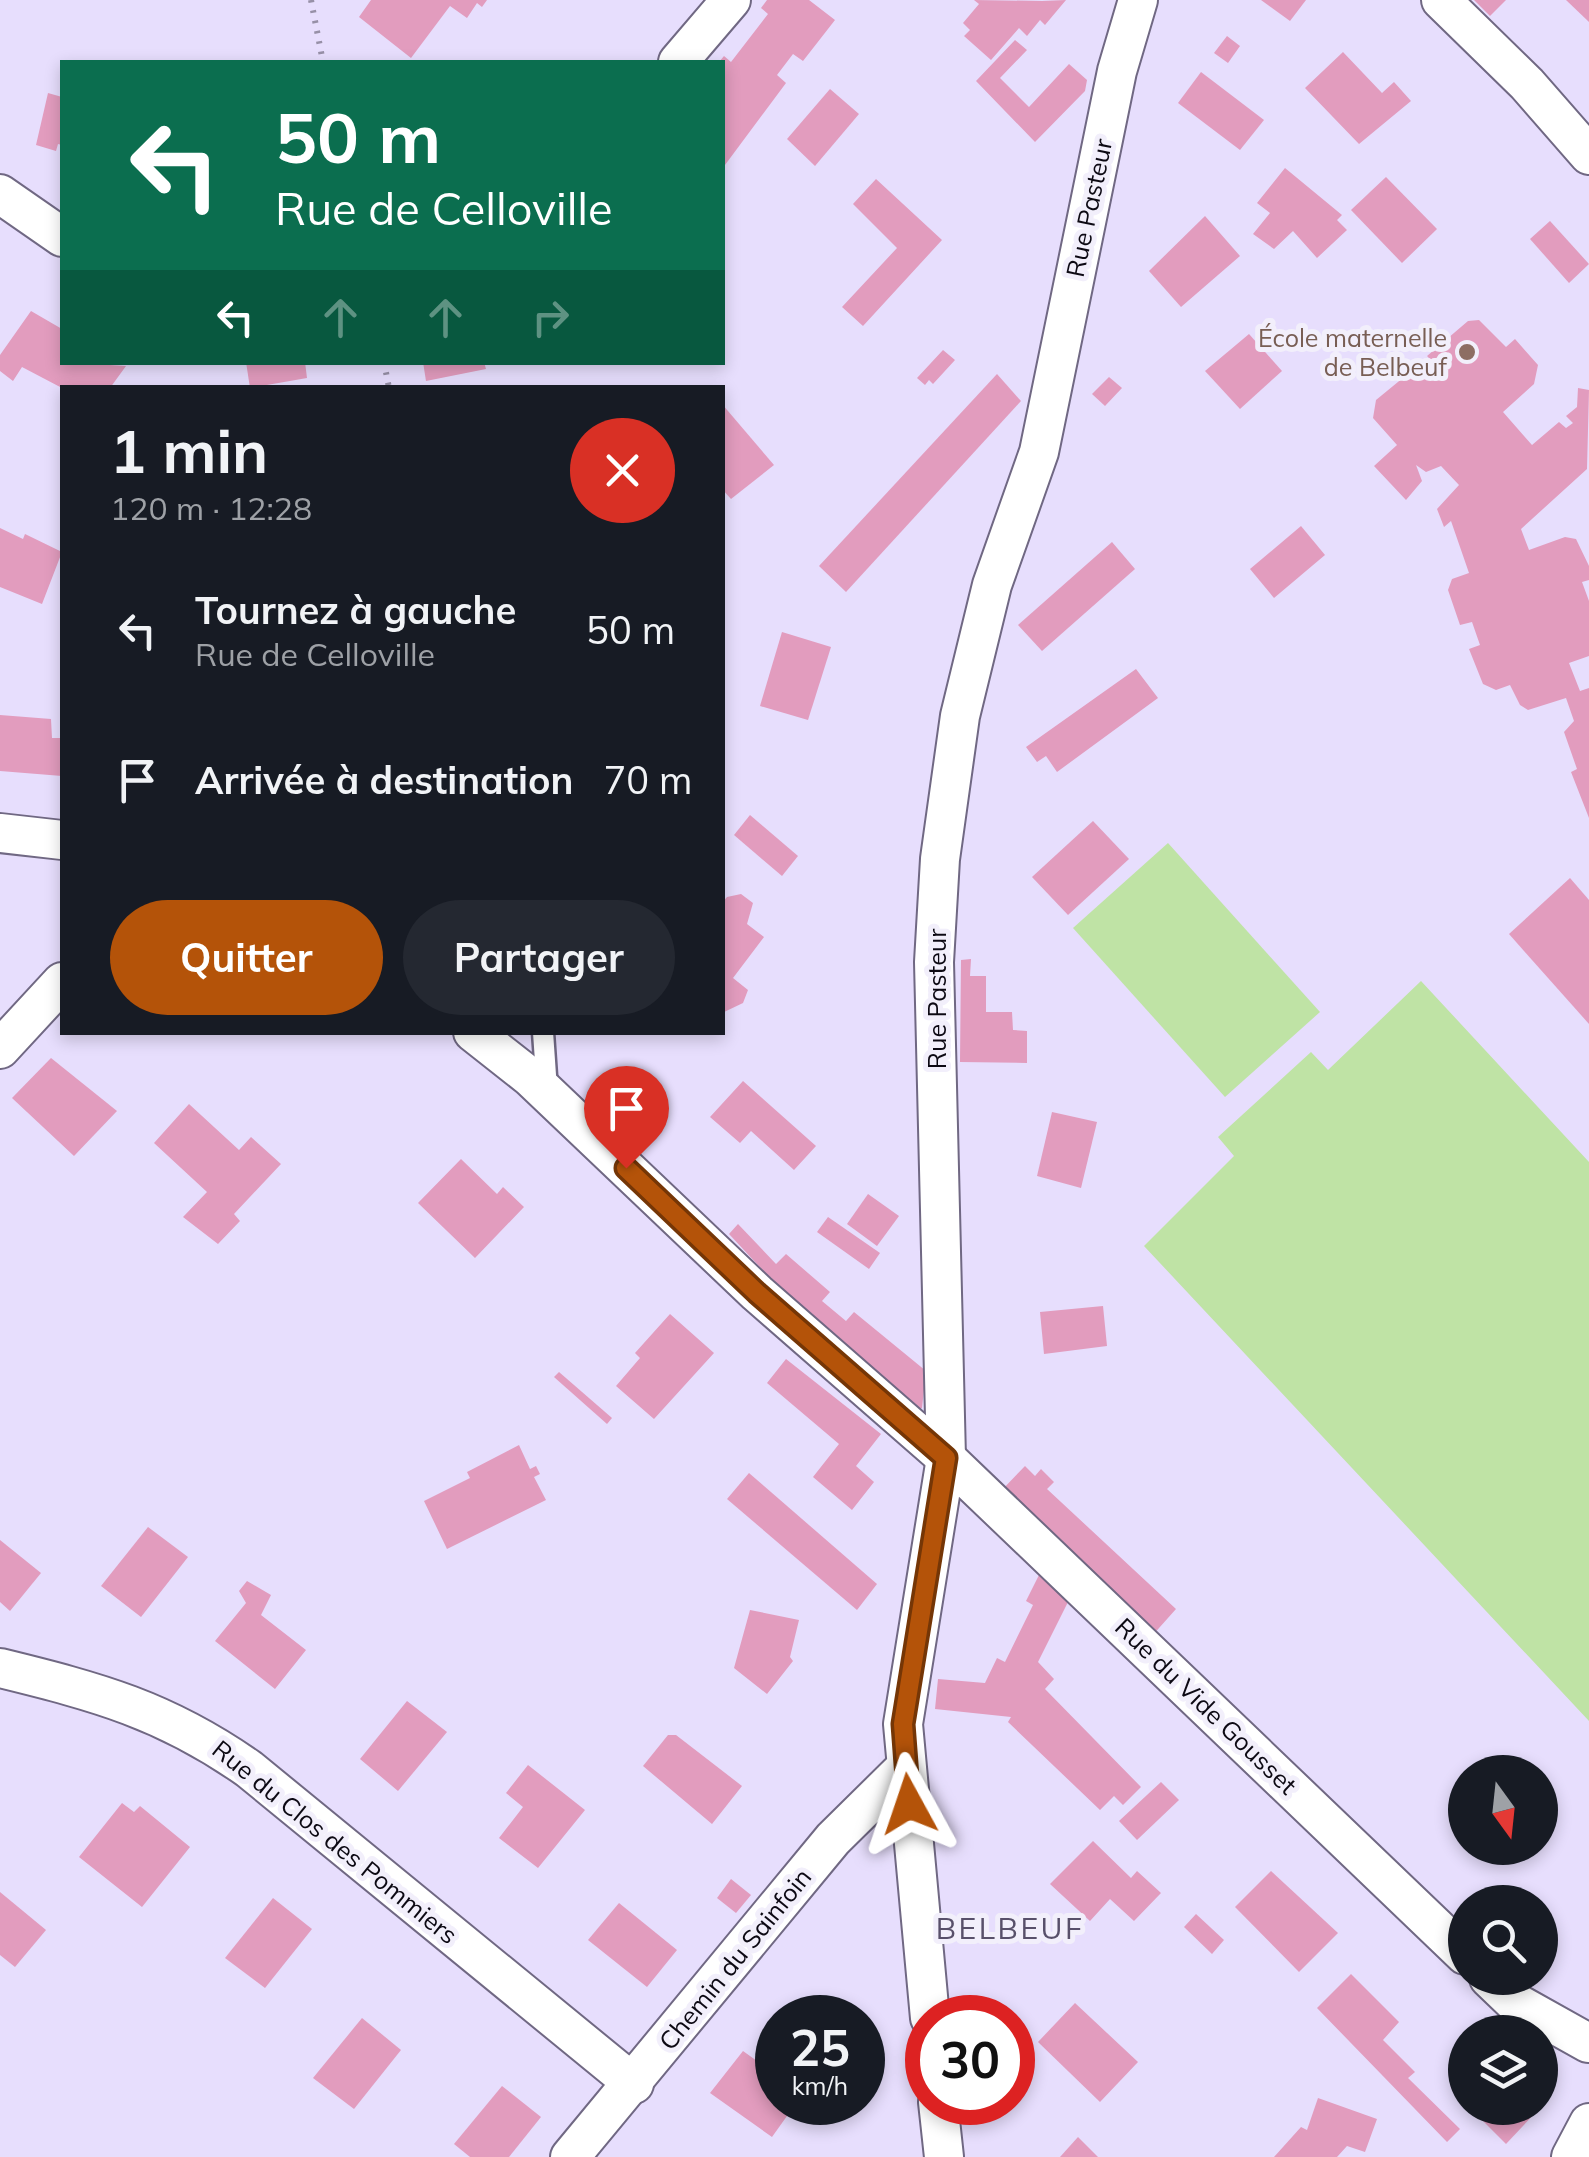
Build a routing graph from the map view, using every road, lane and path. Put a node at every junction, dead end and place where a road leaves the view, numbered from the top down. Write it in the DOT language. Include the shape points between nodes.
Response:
graph roads {
  1 [pos="311,0"];
  2 [pos="730,0"];
  3 [pos="1138,0"];
  4 [pos="1441,0"];
  5 [pos="323,60"];
  6 [pos="680,60"];
  7 [pos="1589,155"];
  8 [pos="0,194"];
  9 [pos="60,236"];
  10 [pos="0,833"];
  11 [pos="60,840"];
  12 [pos="60,984"];
  13 [pos="477,1035"];
  14 [pos="542,1035"];
  15 [pos="0,1049"];
  16 [pos="548,1094"];
  17 [pos="946,1458"];
  18 [pos="0,1668"];
  19 [pos="906,1767"];
  20 [pos="1448,1939"];
  21 [pos="928,1995"];
  22 [pos="1507,1995"];
  23 [pos="1589,2030"];
  24 [pos="1588,2042"];
  25 [pos="1589,2074"];
  26 [pos="634,2084"];
  27 [pos="1589,2123"];
  28 [pos="941,2125"];
  29 [pos="570,2157"];
  30 [pos="944,2157"];
  31 [pos="1571,2157"];
  1 -- 5 [label="path"];
  2 -- 6 [label="street"];
  3 -- 17 [label="street, Rue Pasteur" via="1117,72 1039,452 992,585 960,716 940,859 934,962"];
  4 -- 7 [label="street"];
  8 -- 9 [label="street"];
  10 -- 11 [label="street"];
  12 -- 15 [label="street"];
  13 -- 16 [label="street, Rue du Vide Gousset"];
  14 -- 16 [label="lane"];
  16 -- 17 [label="street, Rue du Vide Gousset" via="757,1293"];
  17 -- 19 [label="street, Rue Pasteur" via="903,1724"];
  17 -- 20 [label="street, Rue du Vide Gousset"];
  18 -- 26 [label="street, Rue du Clos des Pommiers" via="140,1706 196,1732"];
  19 -- 21 [label="street, Rue Pasteur"];
  19 -- 26 [label="street, Chemin du Sainfoin" via="833,1839"];
  22 -- 24 [label="street"];
  23 -- 24 [label="street"];
  24 -- 25 [label="street"];
  26 -- 29 [label="street, Chemin du Sainfoin"];
  27 -- 31 [label="street"];
  28 -- 30 [label="street"];
}
